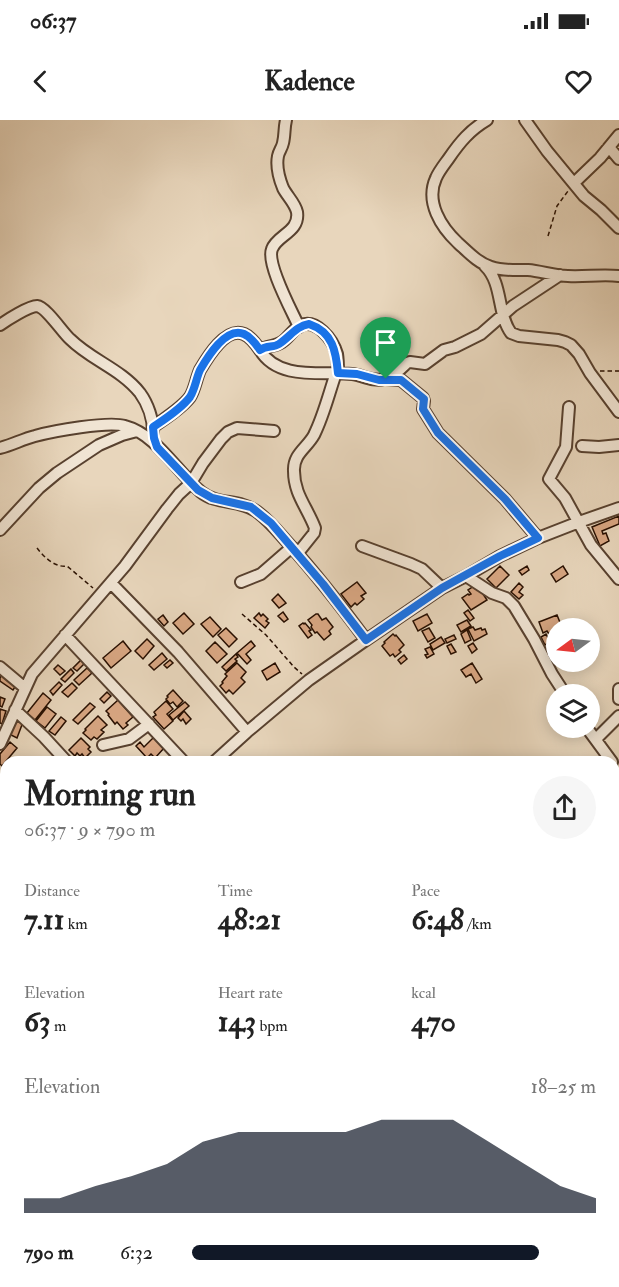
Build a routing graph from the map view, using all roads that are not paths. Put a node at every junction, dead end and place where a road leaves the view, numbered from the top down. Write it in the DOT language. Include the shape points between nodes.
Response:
graph roads {
  1 [pos="286,120"];
  2 [pos="487,120"];
  3 [pos="525,120"];
  4 [pos="619,135"];
  5 [pos="609,147"];
  6 [pos="619,159"];
  7 [pos="574,183"];
  8 [pos="616,221"];
  9 [pos="482,264"];
  10 [pos="560,275"];
  11 [pos="619,276"];
  12 [pos="502,316"];
  13 [pos="0,325"];
  14 [pos="299,327"];
  15 [pos="260,350"];
  16 [pos="337,373"];
  17 [pos="386,379"];
  18 [pos="569,407"];
  19 [pos="619,412"];
  20 [pos="153,427"];
  21 [pos="137,431"];
  22 [pos="274,431"];
  23 [pos="619,445"];
  24 [pos="582,446"];
  25 [pos="157,447"];
  26 [pos="0,448"];
  27 [pos="191,483"];
  28 [pos="619,508"];
  29 [pos="579,522"];
  30 [pos="0,530"];
  31 [pos="538,538"];
  32 [pos="362,546"];
  33 [pos="295,550"];
  34 [pos="466,576"];
  35 [pos="619,579"];
  36 [pos="241,582"];
  37 [pos="111,583"];
  38 [pos="442,588"];
  39 [pos="65,635"];
  40 [pos="366,640"];
  41 [pos="0,667"];
  42 [pos="558,684"];
  43 [pos="25,688"];
  44 [pos="619,689"];
  45 [pos="619,699"];
  46 [pos="15,710"];
  47 [pos="619,716"];
  48 [pos="148,724"];
  49 [pos="247,732"];
  50 [pos="596,739"];
  51 [pos="0,744"];
  52 [pos="103,745"];
  53 [pos="61,756"];
  54 [pos="178,756"];
  55 [pos="221,756"];
  56 [pos="608,756"];
  1 -- 14 [label="street" via="278,168 297,216 291,229 272,248 271,260"];
  2 -- 9 [label="street" via="458,144 437,175 433,190 441,223"];
  3 -- 7 [label="street"];
  4 -- 5 [label="street"];
  5 -- 6 [label="street"];
  5 -- 7 [label="street"];
  7 -- 8 [label="street"];
  9 -- 10 [label="street"];
  9 -- 12 [label="street" via="494,279"];
  10 -- 11 [label="street"];
  10 -- 12 [label="street"];
  12 -- 17 [label="street" via="470,340 444,350 425,364 407,363"];
  12 -- 19 [label="street" via="513,334 571,345"];
  13 -- 20 [label="street" via="31,308 42,309 82,351 114,369 136,388 147,404"];
  14 -- 15 [label="street" via="278,345"];
  14 -- 16 [label="street" via="309,324 328,337 337,354"];
  15 -- 16 [label="street" via="270,362 295,371"];
  15 -- 20 [label="street" via="244,334 236,332 224,338 201,369 190,396"];
  16 -- 17 [label="street"];
  16 -- 33 [label="street" via="313,436 294,463 299,497 315,528 310,538"];
  17 -- 31 [label="street" via="401,380 424,399 423,409 438,433"];
  18 -- 29 [label="street" via="566,447 549,479"];
  20 -- 25 [label="street"];
  21 -- 25 [label="street"];
  21 -- 26 [label="street" via="126,426 100,425 35,436"];
  21 -- 30 [label="street" via="99,445 57,473"];
  22 -- 27 [label="street" via="237,428 228,432"];
  23 -- 24 [label="street"];
  25 -- 27 [label="street"];
  27 -- 33 [label="street" via="212,498 251,507"];
  27 -- 37 [label="street"];
  28 -- 29 [label="street"];
  29 -- 31 [label="street"];
  29 -- 35 [label="street" via="591,545"];
  31 -- 34 [label="street"];
  32 -- 38 [label="street" via="422,569"];
  33 -- 36 [label="street" via="261,574"];
  33 -- 40 [label="street"];
  34 -- 38 [label="street"];
  34 -- 42 [label="street" via="514,606"];
  37 -- 39 [label="street"];
  37 -- 49 [label="street" via="178,651"];
  38 -- 40 [label="street"];
  39 -- 43 [label="street"];
  39 -- 48 [label="street"];
  40 -- 49 [label="street" via="309,680"];
  41 -- 43 [label="street"];
  43 -- 46 [label="street"];
  44 -- 45 [label="street"];
  46 -- 51 [label="street"];
  46 -- 53 [label="street"];
  47 -- 50 [label="street"];
  48 -- 52 [label="street" via="129,739"];
  48 -- 54 [label="street"];
  49 -- 55 [label="street"];
  50 -- 56 [label="street"];
}
